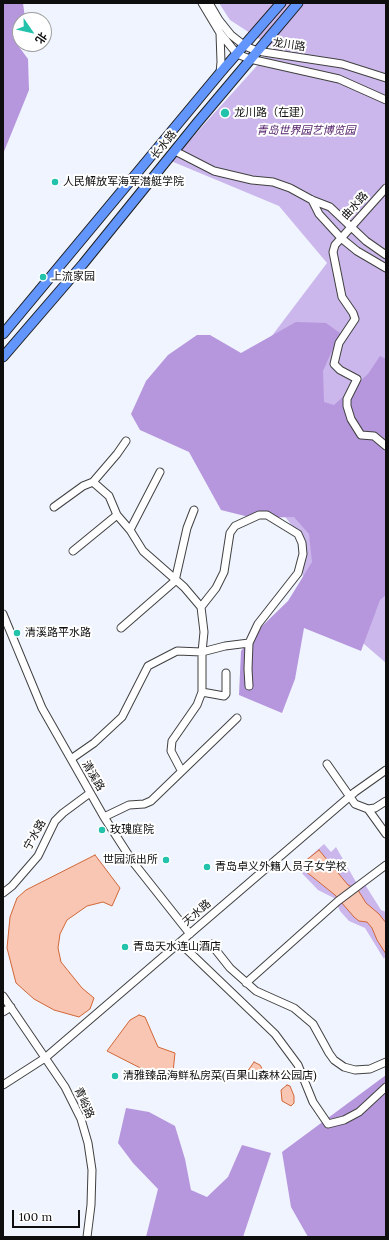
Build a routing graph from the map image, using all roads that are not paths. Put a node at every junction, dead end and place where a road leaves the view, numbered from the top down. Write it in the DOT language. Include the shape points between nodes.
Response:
graph roads {
  1 [pos="202,3"];
  2 [pos="209,3"];
  3 [pos="281,3"];
  4 [pos="298,3"];
  5 [pos="220,33"];
  6 [pos="245,46"];
  7 [pos="257,51"];
  8 [pos="237,54"];
  9 [pos="250,59"];
  10 [pos="220,72"];
  11 [pos="386,78"];
  12 [pos="386,100"];
  13 [pos="175,151"];
  14 [pos="386,188"];
  15 [pos="312,200"];
  16 [pos="351,227"];
  17 [pos="341,238"];
  18 [pos="386,255"];
  19 [pos="386,268"];
  20 [pos="3,334"];
  21 [pos="3,357"];
  22 [pos="126,440"];
  23 [pos="386,446"];
  24 [pos="160,472"];
  25 [pos="93,482"];
  26 [pos="54,508"];
  27 [pos="194,510"];
  28 [pos="117,515"];
  29 [pos="130,530"];
  30 [pos="73,550"];
  31 [pos="175,581"];
  32 [pos="201,607"];
  33 [pos="3,614"];
  34 [pos="121,628"];
  35 [pos="250,643"];
  36 [pos="202,652"];
  37 [pos="226,673"];
  38 [pos="249,686"];
  39 [pos="202,692"];
  40 [pos="237,718"];
  41 [pos="71,759"];
  42 [pos="327,764"];
  43 [pos="181,770"];
  44 [pos="386,770"];
  45 [pos="90,793"];
  46 [pos="350,796"];
  47 [pos="386,801"];
  48 [pos="368,809"];
  49 [pos="104,817"];
  50 [pos="386,834"];
  51 [pos="386,864"];
  52 [pos="3,893"];
  53 [pos="190,934"];
  54 [pos="180,943"];
  55 [pos="211,944"];
  56 [pos="246,983"];
  57 [pos="3,996"];
  58 [pos="11,1008"];
  59 [pos="3,1012"];
  60 [pos="45,1058"];
  61 [pos="386,1062"];
  62 [pos="3,1085"];
  63 [pos="386,1087"];
  64 [pos="87,1237"];
  1 -- 5 [label="street"];
  2 -- 6 [label="street, 龙川路" via="224,27"];
  3 -- 6 [label="main road, 长水路"];
  4 -- 7 [label="main road, 长水路"];
  5 -- 8 [label="street"];
  5 -- 10 [label="street"];
  6 -- 7 [label="street, 龙川路"];
  6 -- 8 [label="main road, 长水路"];
  7 -- 9 [label="main road, 长水路"];
  7 -- 11 [label="street, 龙川路" via="342,64"];
  8 -- 9 [label="street"];
  8 -- 10 [label="main road, 长水路"];
  9 -- 12 [label="street" via="339,79"];
  9 -- 13 [label="main road, 长水路"];
  10 -- 20 [label="main road, 长水路"];
  13 -- 15 [label="street" via="214,171 273,182"];
  13 -- 21 [label="main road, 长水路"];
  14 -- 16 [label="street, 曲水路"];
  15 -- 16 [label="street" via="330,207"];
  15 -- 17 [label="street" via="319,214"];
  16 -- 17 [label="street, 曲水路"];
  16 -- 18 [label="street"];
  17 -- 19 [label="street"];
  17 -- 23 [label="street, 曲水路" via="335,244 333,252 336,273 342,297 355,319 339,343 334,364 340,370 357,378 347,400 347,406 351,419 361,435 374,436"];
  22 -- 25 [label="street"];
  24 -- 29 [label="street"];
  25 -- 26 [label="street"];
  25 -- 28 [label="street" via="109,496"];
  27 -- 31 [label="street" via="186,528"];
  28 -- 29 [label="street"];
  28 -- 30 [label="street"];
  29 -- 31 [label="street" via="143,551"];
  31 -- 32 [label="street" via="184,587"];
  31 -- 34 [label="street"];
  32 -- 35 [label="street" via="216,588 224,572 230,533 235,526 259,515 267,515 298,534 303,554 298,573 258,624"];
  32 -- 36 [label="street" via="204,632"];
  33 -- 41 [label="street, 清溪路" via="42,708"];
  35 -- 36 [label="street"];
  35 -- 38 [label="street"];
  36 -- 39 [label="street"];
  36 -- 41 [label="street" via="177,651 148,666 122,717 94,743"];
  37 -- 39 [label="street" via="224,696"];
  39 -- 43 [label="street" via="172,741 171,751"];
  40 -- 43 [label="street"];
  41 -- 45 [label="street, 清溪路"];
  42 -- 46 [label="street"];
  43 -- 49 [label="street" via="151,801 129,805"];
  44 -- 46 [label="street, 天水路"];
  45 -- 49 [label="street, 清溪路"];
  45 -- 52 [label="street, 宁水路" via="62,813 47,835 38,856"];
  46 -- 48 [label="street" via="355,804"];
  46 -- 53 [label="street, 天水路"];
  47 -- 48 [label="street"];
  48 -- 50 [label="street"];
  49 -- 53 [label="street, 清溪路" via="133,862"];
  51 -- 56 [label="street" via="338,901"];
  53 -- 54 [label="street, 天水路"];
  54 -- 60 [label="street, 天水路"];
  54 -- 63 [label="street" via="276,1034 298,1065 313,1102 328,1124 344,1120 359,1112"];
  55 -- 56 [label="street"];
  56 -- 61 [label="street" via="256,991 294,1008 313,1024 334,1060 344,1067 355,1070 370,1069"];
  57 -- 58 [label="street, 青峪路"];
  58 -- 59 [label="street"];
  58 -- 60 [label="street, 青峪路"];
  60 -- 62 [label="street, 天水路"];
  60 -- 64 [label="street, 青峪路" via="65,1087 88,1143 92,1170"];
}
